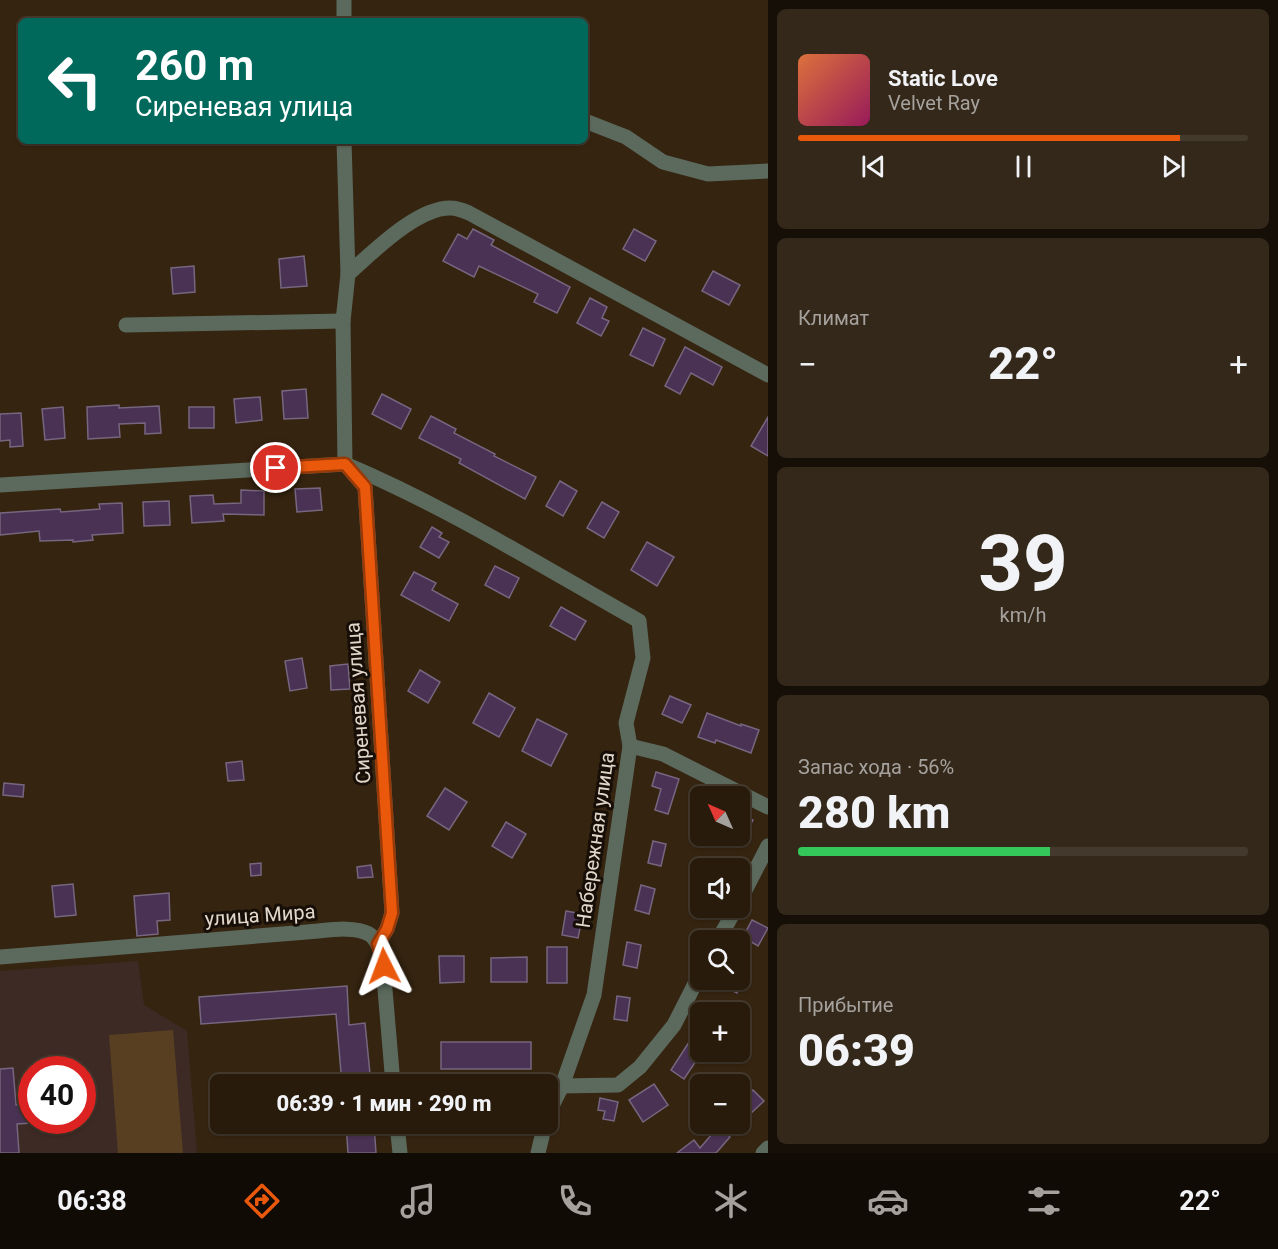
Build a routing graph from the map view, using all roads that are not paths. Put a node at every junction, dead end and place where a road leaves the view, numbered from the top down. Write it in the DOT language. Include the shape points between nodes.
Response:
graph roads {
  1 [pos="348,0"];
  2 [pos="345,18"];
  3 [pos="588,122"];
  4 [pos="344,144"];
  5 [pos="768,171"];
  6 [pos="348,274"];
  7 [pos="343,321"];
  8 [pos="126,325"];
  9 [pos="768,375"];
  10 [pos="345,464"];
  11 [pos="0,485"];
  12 [pos="630,746"];
  13 [pos="768,807"];
  14 [pos="768,846"];
  15 [pos="750,881"];
  16 [pos="378,944"];
  17 [pos="0,957"];
  18 [pos="692,990"];
  19 [pos="392,1074"];
  20 [pos="562,1086"];
  21 [pos="558,1094"];
  22 [pos="398,1134"];
  23 [pos="543,1134"];
  24 [pos="768,1148"];
  25 [pos="400,1153"];
  26 [pos="538,1153"];
  27 [pos="763,1153"];
  1 -- 2 [label="street"];
  3 -- 5 [label="street" via="626,137 663,162 708,174"];
  4 -- 6 [label="street"];
  6 -- 7 [label="street"];
  6 -- 9 [label="street" via="417,219 451,208 469,213"];
  7 -- 8 [label="street"];
  7 -- 10 [label="street"];
  10 -- 11 [label="street"];
  10 -- 12 [label="street" via="495,539 639,621 643,658 626,723"];
  10 -- 16 [label="street, Сиреневая улица" via="365,487 392,913"];
  12 -- 13 [label="street, Набережная улица" via="663,754"];
  12 -- 20 [label="street, Набережная улица" via="594,995"];
  14 -- 15 [label="street"];
  16 -- 17 [label="street, улица Мира" via="370,935 352,930 318,931"];
  16 -- 19 [label="street" via="385,978"];
  18 -- 20 [label="street" via="674,1025 640,1067 618,1085"];
  20 -- 21 [label="street, Набережная улица"];
  22 -- 25 [label="street"];
  23 -- 26 [label="street"];
  24 -- 27 [label="street"];
}
